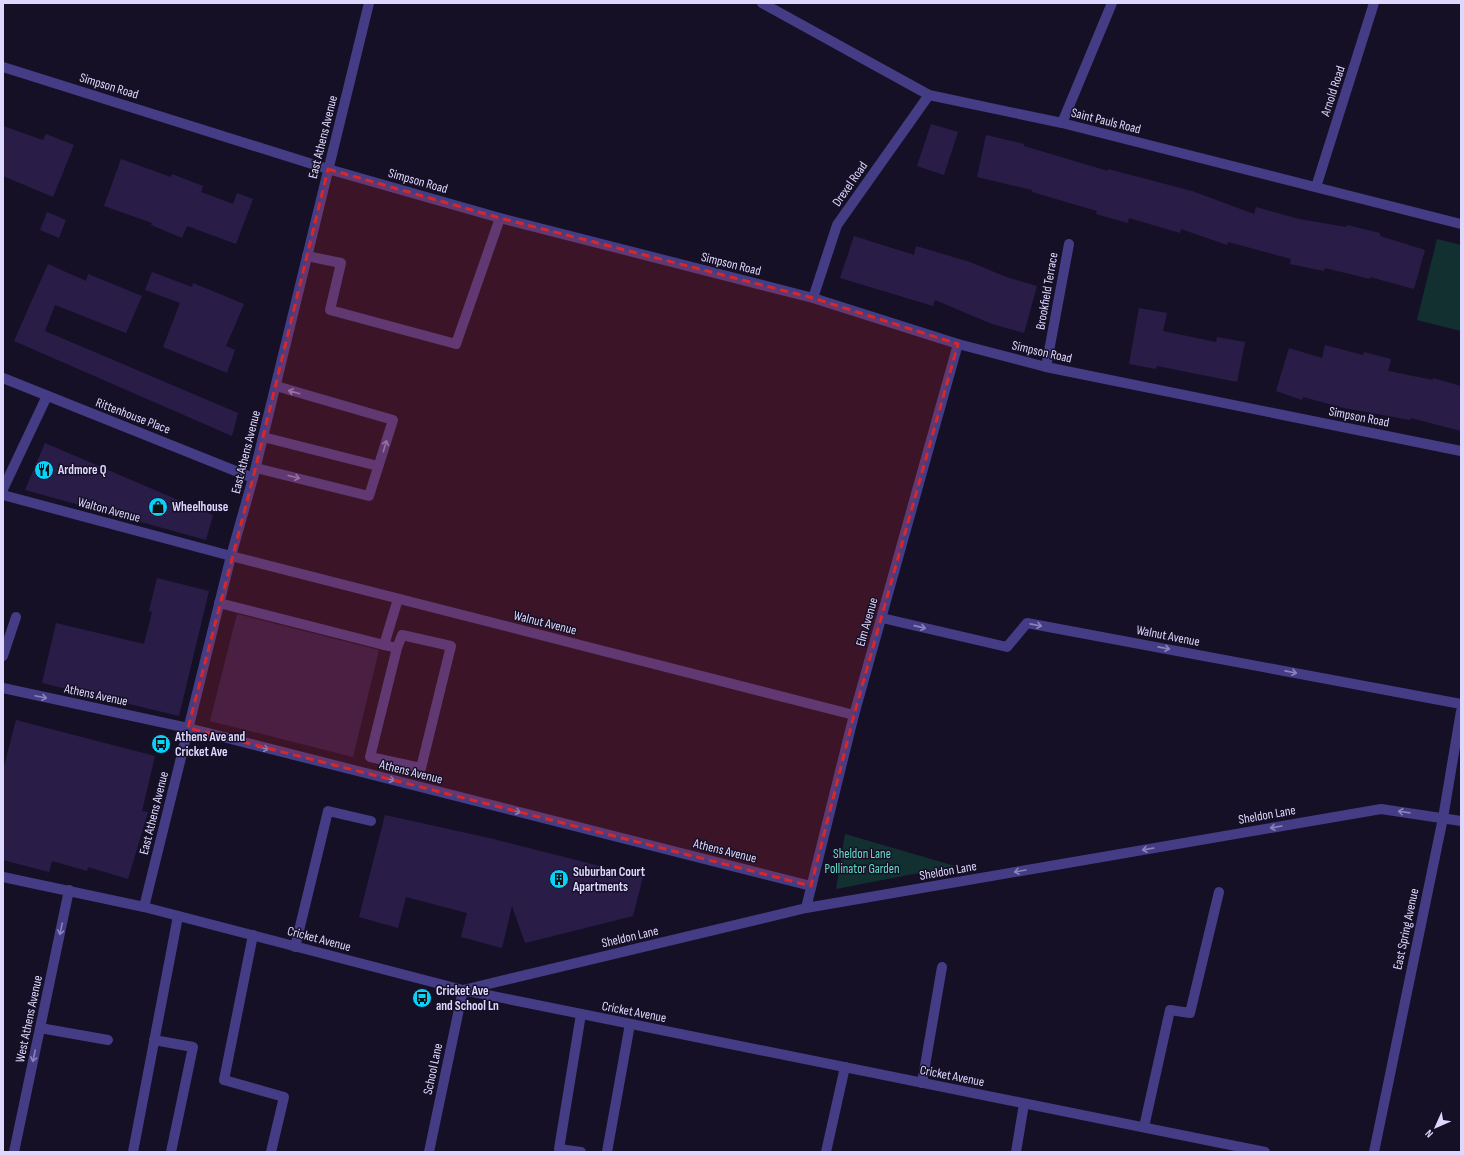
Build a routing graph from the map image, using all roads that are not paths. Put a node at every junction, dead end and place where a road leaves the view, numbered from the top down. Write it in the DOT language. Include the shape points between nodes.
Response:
graph roads {
  1 [pos="370,3"];
  2 [pos="762,3"];
  3 [pos="1112,3"];
  4 [pos="1374,3"];
  5 [pos="3,67"];
  6 [pos="928,95"];
  7 [pos="1062,123"];
  8 [pos="328,169"];
  9 [pos="1316,187"];
  10 [pos="500,218"];
  11 [pos="1461,224"];
  12 [pos="1069,244"];
  13 [pos="307,256"];
  14 [pos="813,298"];
  15 [pos="958,344"];
  16 [pos="1046,367"];
  17 [pos="3,378"];
  18 [pos="276,386"];
  19 [pos="47,396"];
  20 [pos="263,437"];
  21 [pos="1461,451"];
  22 [pos="378,466"];
  23 [pos="255,473"];
  24 [pos="3,489"];
  25 [pos="3,496"];
  26 [pos="231,556"];
  27 [pos="398,598"];
  28 [pos="219,603"];
  29 [pos="16,616"];
  30 [pos="882,618"];
  31 [pos="384,645"];
  32 [pos="397,648"];
  33 [pos="3,656"];
  34 [pos="3,688"];
  35 [pos="1461,704"];
  36 [pos="1461,711"];
  37 [pos="854,715"];
  38 [pos="188,728"];
  39 [pos="1442,818"];
  40 [pos="371,821"];
  41 [pos="1461,821"];
  42 [pos="3,877"];
  43 [pos="812,886"];
  44 [pos="69,890"];
  45 [pos="1219,892"];
  46 [pos="144,907"];
  47 [pos="806,908"];
  48 [pos="178,916"];
  49 [pos="253,935"];
  50 [pos="296,947"];
  51 [pos="942,966"];
  52 [pos="463,990"];
  53 [pos="581,1014"];
  54 [pos="630,1024"];
  55 [pos="40,1028"];
  56 [pos="108,1040"];
  57 [pos="154,1040"];
  58 [pos="845,1067"];
  59 [pos="922,1083"];
  60 [pos="1024,1104"];
  61 [pos="1144,1127"];
  62 [pos="1259,1151"];
  63 [pos="14,1152"];
  64 [pos="133,1152"];
  65 [pos="171,1152"];
  66 [pos="271,1152"];
  67 [pos="429,1152"];
  68 [pos="581,1152"];
  69 [pos="607,1152"];
  70 [pos="826,1152"];
  71 [pos="1016,1152"];
  72 [pos="1374,1152"];
  1 -- 8 [label="street, East Athens Avenue"];
  2 -- 6 [label="street, Saint Pauls Road"];
  3 -- 7 [label="street"];
  4 -- 9 [label="street, Arnold Road"];
  5 -- 8 [label="street, Simpson Road"];
  6 -- 7 [label="street, Saint Pauls Road"];
  6 -- 14 [label="street, Drexel Road" via="837,225"];
  7 -- 9 [label="street, Saint Pauls Road"];
  8 -- 10 [label="street, Simpson Road"];
  8 -- 13 [label="street, East Athens Avenue"];
  9 -- 11 [label="street, Saint Pauls Road"];
  10 -- 13 [label="street" via="456,344 330,310 340,263"];
  10 -- 14 [label="street, Simpson Road"];
  12 -- 16 [label="street, Brookfield Terrace"];
  13 -- 18 [label="street, East Athens Avenue"];
  14 -- 15 [label="street, Simpson Road"];
  15 -- 16 [label="street, Simpson Road"];
  15 -- 30 [label="street, Elm Avenue"];
  16 -- 21 [label="street, Simpson Road"];
  17 -- 19 [label="street, Rittenhouse Place"];
  18 -- 20 [label="street, East Athens Avenue"];
  22 -- 18 [label="street, one-way" via="393,420"];
  19 -- 23 [label="street, Rittenhouse Place"];
  19 -- 24 [label="street"];
  20 -- 22 [label="street"];
  20 -- 23 [label="street, East Athens Avenue"];
  23 -- 22 [label="street, Rittenhouse Place, one-way" via="369,496"];
  23 -- 26 [label="street, East Athens Avenue"];
  25 -- 26 [label="street, Walton Avenue"];
  26 -- 27 [label="street, Walnut Avenue"];
  26 -- 28 [label="street, East Athens Avenue"];
  27 -- 31 [label="street"];
  27 -- 37 [label="street, Walnut Avenue"];
  28 -- 31 [label="street"];
  28 -- 38 [label="street, East Athens Avenue"];
  29 -- 33 [label="street"];
  30 -- 35 [label="street, Walnut Avenue, one-way" via="1007,647 1028,623"];
  30 -- 37 [label="street, Elm Avenue"];
  31 -- 32 [label="street"];
  32 -- 32 [label="street" via="370,757 421,768 451,646 402,635"];
  34 -- 38 [label="street, Athens Avenue, one-way"];
  36 -- 39 [label="street, East Spring Avenue"];
  37 -- 43 [label="street, Elm Avenue"];
  38 -- 43 [label="street, Athens Avenue, one-way"];
  38 -- 46 [label="street, East Athens Avenue"];
  39 -- 41 [label="street, Sheldon Lane"];
  39 -- 47 [label="street, Sheldon Lane, one-way" via="1381,809"];
  39 -- 72 [label="street, East Spring Avenue"];
  40 -- 50 [label="street" via="328,811"];
  42 -- 44 [label="street, Cricket Avenue"];
  43 -- 47 [label="street, Elm Avenue"];
  44 -- 46 [label="street, Cricket Avenue"];
  44 -- 55 [label="street, West Athens Avenue, one-way"];
  45 -- 61 [label="street" via="1190,1013 1170,1010"];
  46 -- 48 [label="street, Cricket Avenue"];
  47 -- 52 [label="street, Sheldon Lane"];
  48 -- 49 [label="street, Cricket Avenue"];
  48 -- 57 [label="street"];
  49 -- 50 [label="street, Cricket Avenue"];
  49 -- 66 [label="street" via="224,1080 284,1097"];
  50 -- 52 [label="street, Cricket Avenue"];
  51 -- 59 [label="street"];
  52 -- 53 [label="street, Cricket Avenue"];
  52 -- 67 [label="street, School Lane"];
  53 -- 54 [label="street, Cricket Avenue"];
  53 -- 68 [label="street" via="559,1148"];
  54 -- 58 [label="street, Cricket Avenue"];
  54 -- 69 [label="street"];
  55 -- 56 [label="street"];
  55 -- 63 [label="street, West Athens Avenue, one-way"];
  57 -- 64 [label="street"];
  57 -- 65 [label="street" via="193,1047"];
  58 -- 59 [label="street, Cricket Avenue"];
  58 -- 70 [label="street"];
  59 -- 60 [label="street, Cricket Avenue"];
  60 -- 61 [label="street, Cricket Avenue"];
  60 -- 71 [label="street"];
  61 -- 62 [label="street, Cricket Avenue"];
}
